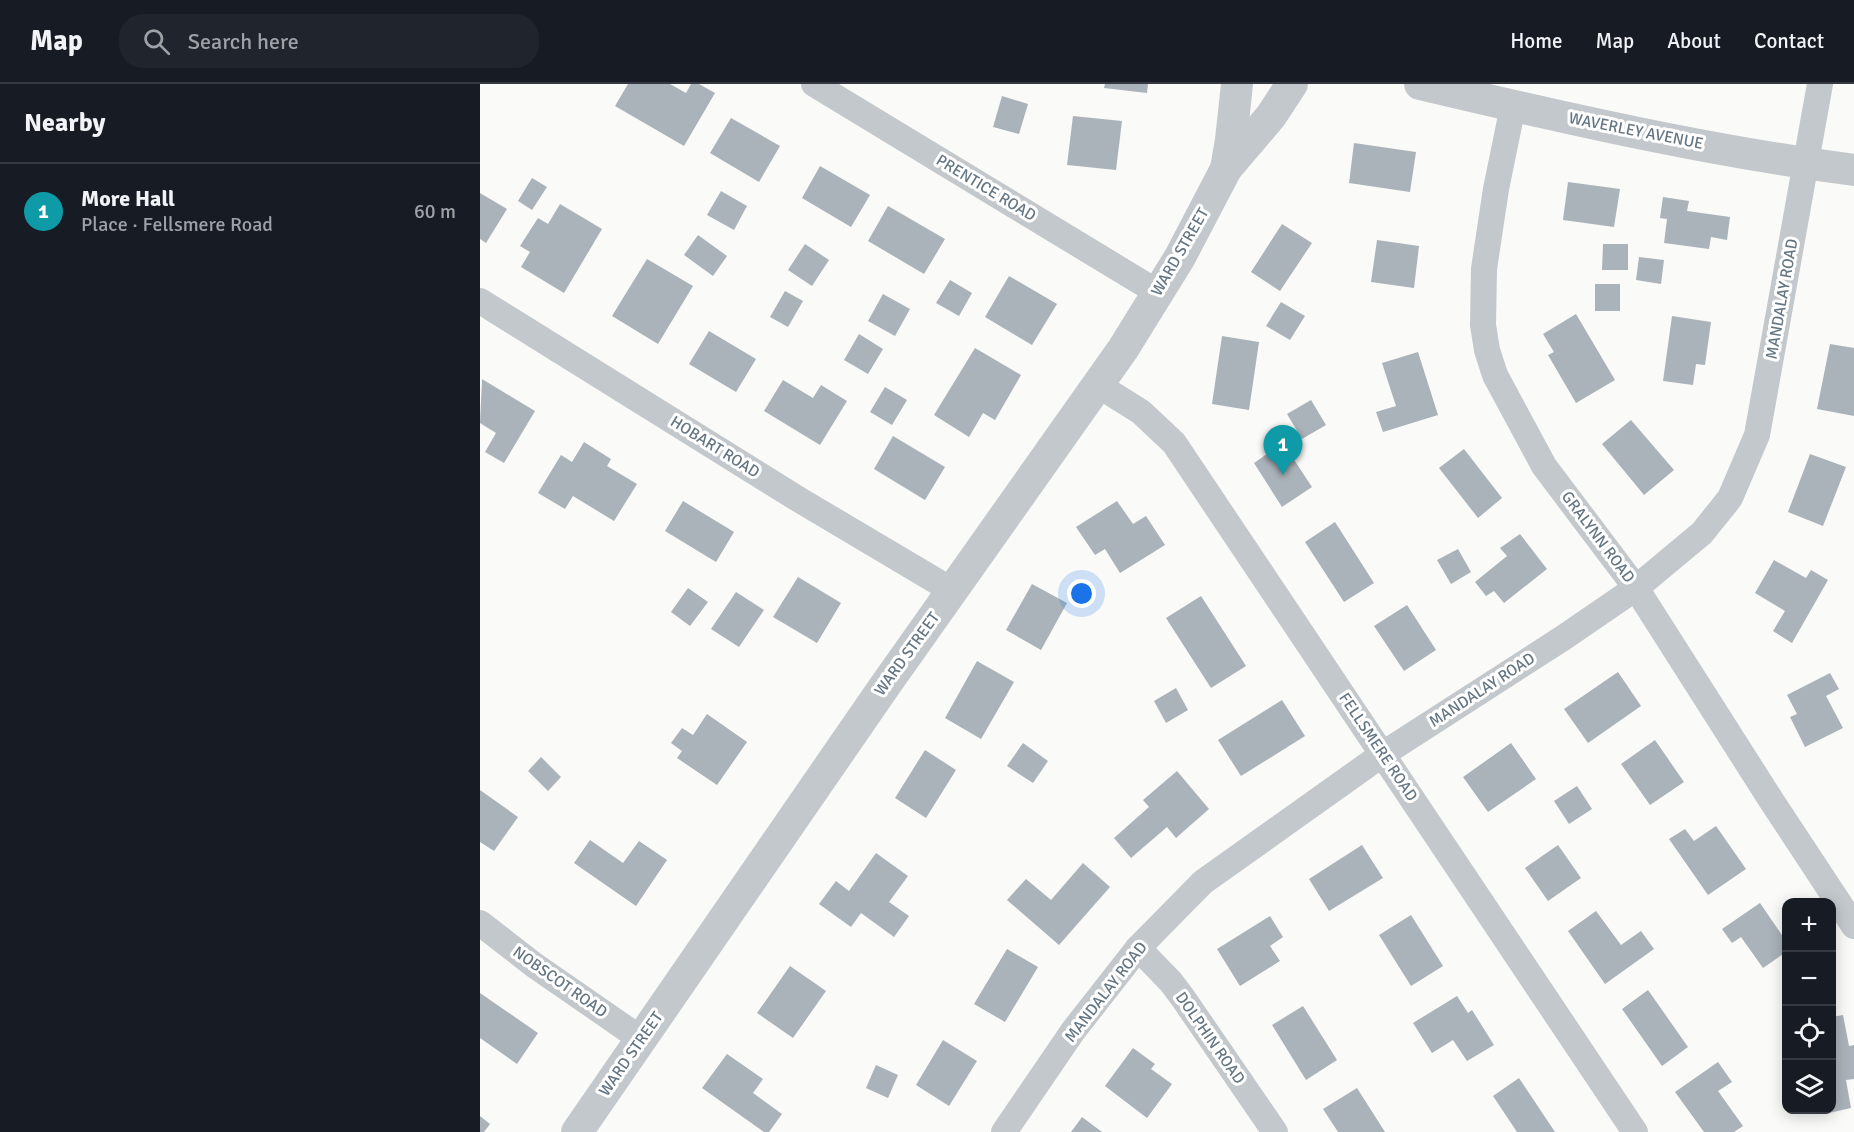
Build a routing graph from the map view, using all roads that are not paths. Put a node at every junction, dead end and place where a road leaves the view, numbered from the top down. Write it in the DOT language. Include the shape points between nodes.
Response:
graph roads {
  1 [pos="814,84"];
  2 [pos="1237,84"];
  3 [pos="1292,84"];
  4 [pos="1420,84"];
  5 [pos="1820,84"];
  6 [pos="1513,106"];
  7 [pos="1807,164"];
  8 [pos="1226,170"];
  9 [pos="1854,170"];
  10 [pos="1157,292"];
  11 [pos="480,301"];
  12 [pos="1098,385"];
  13 [pos="1636,588"];
  14 [pos="953,591"];
  15 [pos="1383,754"];
  16 [pos="480,923"];
  17 [pos="1854,926"];
  18 [pos="1138,948"];
  19 [pos="641,1039"];
  20 [pos="577,1132"];
  21 [pos="1004,1132"];
  22 [pos="1275,1132"];
  23 [pos="1635,1132"];
  1 -- 10 [label="street, PRENTICE ROAD"];
  2 -- 8 [label="street, WARD STREET"];
  3 -- 8 [label="street, WARD STREET"];
  4 -- 6 [label="street, WAVERLEY AVENUE"];
  5 -- 7 [label="street, MANDALAY ROAD"];
  6 -- 7 [label="street, WAVERLEY AVENUE"];
  6 -- 13 [label="street, GRALYNN ROAD" via="1484,269 1483,325 1487,350 1495,375 1544,466"];
  7 -- 9 [label="street, WAVERLEY AVENUE"];
  7 -- 13 [label="street, MANDALAY ROAD" via="1757,435 1730,498 1702,533"];
  8 -- 10 [label="street, WARD STREET"];
  10 -- 12 [label="street, WARD STREET"];
  11 -- 14 [label="street, HOBART ROAD"];
  12 -- 14 [label="street, WARD STREET"];
  12 -- 15 [label="street, FELLSMERE ROAD" via="1141,412 1174,443"];
  13 -- 15 [label="street, MANDALAY ROAD"];
  13 -- 17 [label="street, GRALYNN ROAD"];
  14 -- 19 [label="street, WARD STREET"];
  15 -- 18 [label="street, MANDALAY ROAD" via="1203,882"];
  15 -- 23 [label="street, FELLSMERE ROAD"];
  16 -- 19 [label="street, NOBSCOT ROAD"];
  18 -- 21 [label="street, MANDALAY ROAD" via="1073,1031"];
  18 -- 22 [label="street, DOLPHIN ROAD" via="1183,998"];
  19 -- 20 [label="street, WARD STREET"];
}
